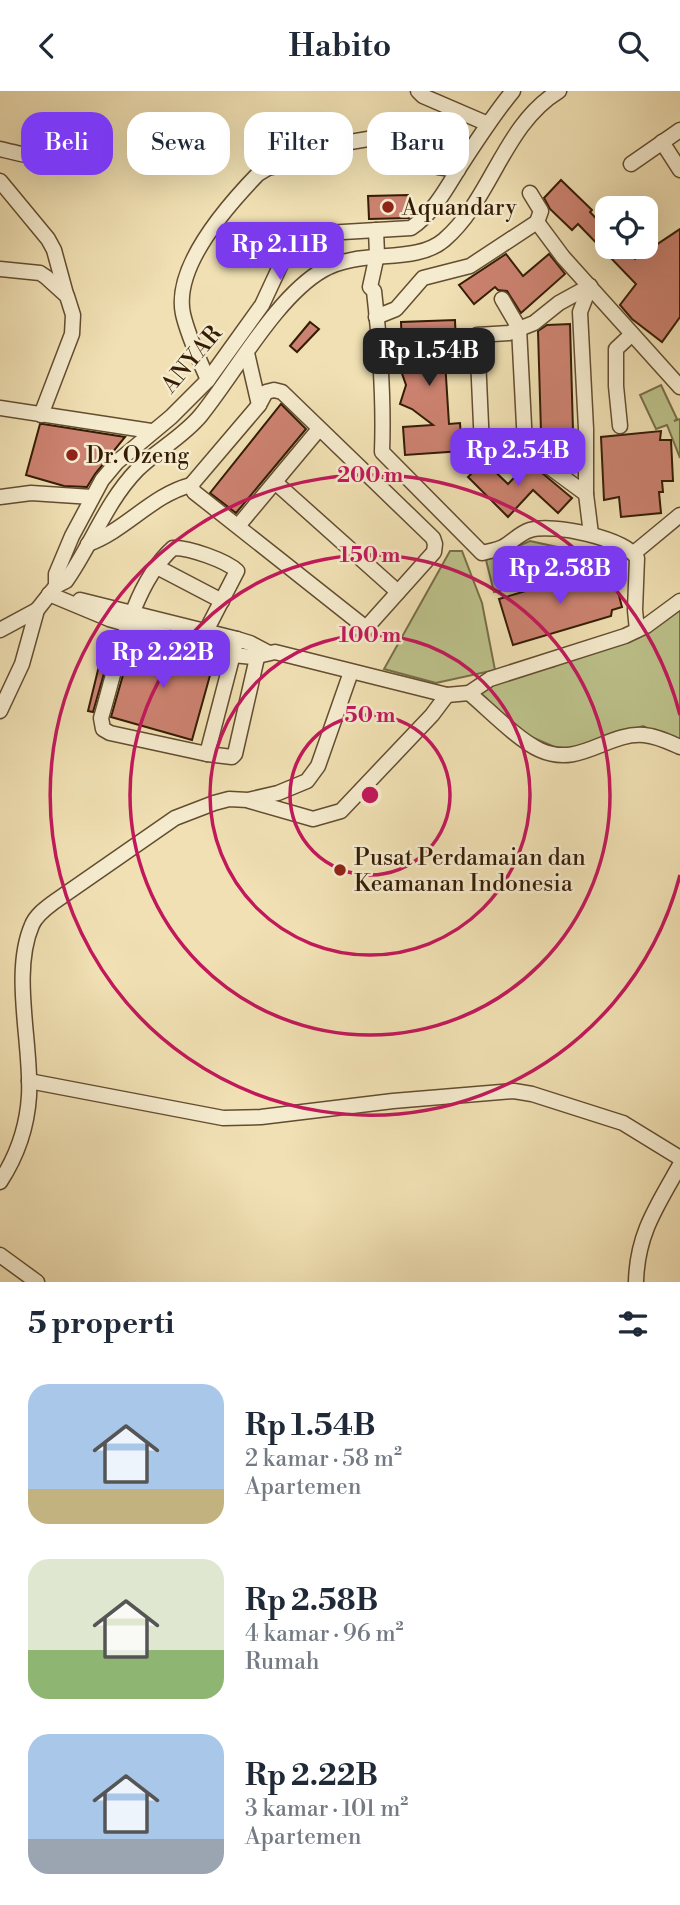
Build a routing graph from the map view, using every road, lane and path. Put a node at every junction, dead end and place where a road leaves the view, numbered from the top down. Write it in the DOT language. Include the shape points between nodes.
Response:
graph roads {
  1 [pos="418,91"];
  2 [pos="513,91"];
  3 [pos="559,91"];
  4 [pos="488,124"];
  5 [pos="680,130"];
  6 [pos="367,139"];
  7 [pos="662,142"];
  8 [pos="0,149"];
  9 [pos="469,153"];
  10 [pos="21,154"];
  11 [pos="631,163"];
  12 [pos="680,170"];
  13 [pos="455,175"];
  14 [pos="0,181"];
  15 [pos="530,193"];
  16 [pos="537,222"];
  17 [pos="376,230"];
  18 [pos="376,255"];
  19 [pos="0,269"];
  20 [pos="590,286"];
  21 [pos="67,296"];
  22 [pos="502,299"];
  23 [pos="376,317"];
  24 [pos="519,328"];
  25 [pos="632,334"];
  26 [pos="247,353"];
  27 [pos="208,380"];
  28 [pos="680,387"];
  29 [pos="259,405"];
  30 [pos="0,408"];
  31 [pos="41,415"];
  32 [pos="621,426"];
  33 [pos="319,429"];
  34 [pos="150,432"];
  35 [pos="525,445"];
  36 [pos="516,464"];
  37 [pos="276,483"];
  38 [pos="191,485"];
  39 [pos="586,494"];
  40 [pos="0,497"];
  41 [pos="92,497"];
  42 [pos="680,515"];
  43 [pos="238,526"];
  44 [pos="591,534"];
  45 [pos="88,544"];
  46 [pos="634,553"];
  47 [pos="157,567"];
  48 [pos="57,587"];
  49 [pos="398,592"];
  50 [pos="222,601"];
  51 [pos="680,601"];
  52 [pos="37,610"];
  53 [pos="131,619"];
  54 [pos="0,630"];
  55 [pos="637,630"];
  56 [pos="204,638"];
  57 [pos="237,639"];
  58 [pos="262,652"];
  59 [pos="233,655"];
  60 [pos="351,672"];
  61 [pos="469,692"];
  62 [pos="447,695"];
  63 [pos="0,711"];
  64 [pos="680,747"];
  65 [pos="207,754"];
  66 [pos="248,800"];
  67 [pos="29,1081"];
  68 [pos="680,1158"];
  69 [pos="680,1165"];
  70 [pos="0,1182"];
  71 [pos="0,1255"];
  72 [pos="37,1282"];
  73 [pos="636,1282"];
  1 -- 4 [label="street"];
  2 -- 4 [label="street, ANYAR"];
  3 -- 18 [label="street, ANYAR" via="522,124 466,214 441,243 415,253"];
  4 -- 9 [label="street, ANYAR"];
  5 -- 7 [label="street"];
  6 -- 27 [label="street" via="258,174 209,232 183,286 183,312"];
  7 -- 11 [label="street"];
  7 -- 12 [label="street"];
  8 -- 10 [label="street"];
  13 -- 17 [label="street, ANYAR" via="435,207 411,228"];
  14 -- 21 [label="street" via="48,239"];
  15 -- 16 [label="street" via="541,211"];
  16 -- 20 [label="street"];
  16 -- 23 [label="street" via="470,266 423,278 396,309"];
  17 -- 18 [label="street"];
  17 -- 27 [label="street, ANYAR" via="309,234 297,243 282,262 262,305"];
  18 -- 23 [label="street"];
  18 -- 26 [label="street, ANYAR" via="322,270 289,298"];
  19 -- 21 [label="street" via="40,273"];
  20 -- 24 [label="street"];
  20 -- 25 [label="street"];
  20 -- 39 [label="street" via="580,312"];
  21 -- 31 [label="street" via="74,327"];
  22 -- 24 [label="street"];
  23 -- 44 [label="street" via="382,452 404,475 482,553 503,548 530,530"];
  24 -- 35 [label="street"];
  24 -- 35 [label="street" via="477,335 482,447"];
  25 -- 28 [label="street"];
  25 -- 32 [label="street" via="616,349"];
  26 -- 29 [label="street"];
  26 -- 45 [label="street, ANYAR" via="188,430 136,471"];
  27 -- 34 [label="street, ANYAR"];
  29 -- 33 [label="street" via="266,392 282,392"];
  29 -- 38 [label="street"];
  30 -- 31 [label="street"];
  31 -- 34 [label="street"];
  33 -- 37 [label="street"];
  33 -- 49 [label="street" via="433,538 434,552"];
  34 -- 41 [label="street, ANYAR" via="117,462"];
  35 -- 36 [label="street"];
  35 -- 39 [label="street"];
  37 -- 43 [label="street"];
  37 -- 49 [label="street"];
  38 -- 43 [label="street"];
  38 -- 45 [label="street" via="172,490"];
  39 -- 44 [label="street"];
  40 -- 41 [label="street" via="31,493"];
  41 -- 48 [label="street, ANYAR" via="56,574"];
  42 -- 46 [label="street"];
  43 -- 49 [label="street" via="366,628"];
  44 -- 46 [label="street"];
  45 -- 48 [label="street, ANYAR"];
  46 -- 55 [label="street"];
  47 -- 50 [label="street"];
  47 -- 50 [label="street" via="173,548 233,567 236,573"];
  47 -- 53 [label="street"];
  48 -- 52 [label="street, ANYAR"];
  48 -- 53 [label="street"];
  50 -- 56 [label="street"];
  51 -- 55 [label="street"];
  52 -- 54 [label="street"];
  52 -- 63 [label="street, ANYAR" via="22,664"];
  53 -- 56 [label="street"];
  53 -- 65 [label="street" via="101,718 103,729"];
  55 -- 61 [label="street" via="490,679"];
  56 -- 57 [label="street"];
  56 -- 59 [label="street"];
  57 -- 58 [label="street"];
  57 -- 59 [label="street"];
  58 -- 59 [label="street"];
  58 -- 60 [label="street"];
  58 -- 65 [label="street" via="235,754"];
  59 -- 65 [label="street"];
  60 -- 62 [label="street"];
  60 -- 66 [label="street" via="313,775 278,793"];
  61 -- 62 [label="street"];
  61 -- 64 [label="street" via="531,745 555,755 571,756 628,736 644,735"];
  62 -- 66 [label="street" via="341,811 313,819"];
  66 -- 67 [label="street" via="229,799 175,818 42,911 32,923 23,979"];
  67 -- 68 [label="street" via="223,1118 514,1091 623,1123"];
  67 -- 70 [label="street" via="22,1138"];
  69 -- 73 [label="street" via="645,1228"];
  71 -- 72 [label="street"];
}
